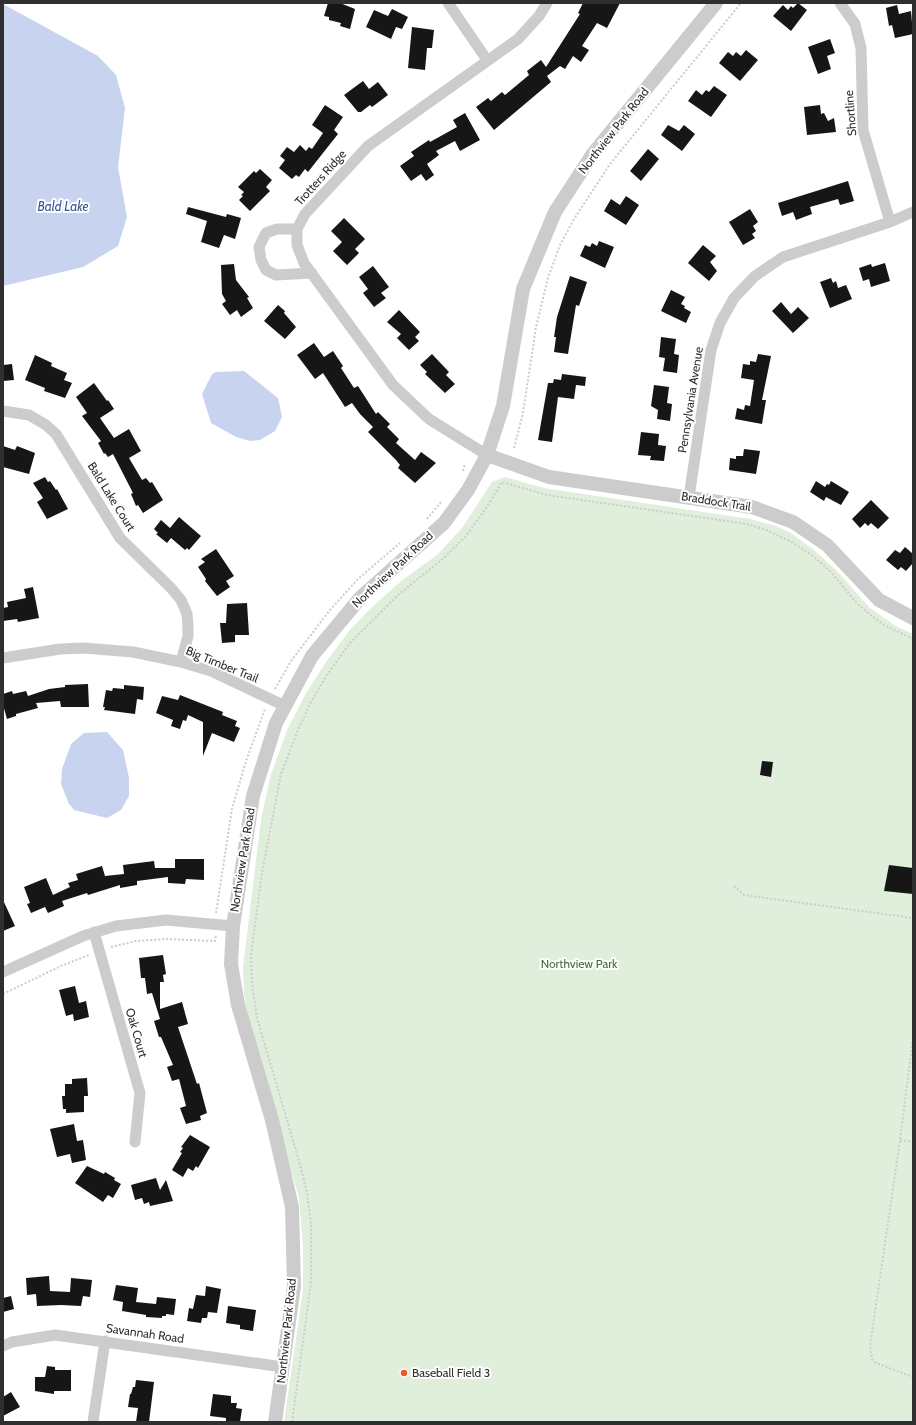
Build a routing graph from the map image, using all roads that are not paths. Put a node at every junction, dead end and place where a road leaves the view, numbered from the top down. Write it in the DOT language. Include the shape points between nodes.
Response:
graph roads {
  1 [pos="448,3"];
  2 [pos="547,3"];
  3 [pos="716,3"];
  4 [pos="840,3"];
  5 [pos="487,60"];
  6 [pos="913,212"];
  7 [pos="890,222"];
  8 [pos="297,229"];
  9 [pos="312,274"];
  10 [pos="3,411"];
  11 [pos="487,455"];
  12 [pos="689,497"];
  13 [pos="913,618"];
  14 [pos="3,658"];
  15 [pos="181,662"];
  16 [pos="285,706"];
  17 [pos="233,926"];
  18 [pos="94,932"];
  19 [pos="3,972"];
  20 [pos="135,1142"];
  21 [pos="105,1341"];
  22 [pos="3,1346"];
  23 [pos="283,1367"];
  24 [pos="93,1422"];
  25 [pos="275,1422"];
  1 -- 5 [label="street"];
  2 -- 5 [label="street, Trotters Ridge" via="518,39"];
  3 -- 11 [label="street, Northview Park Road" via="592,155 555,212 524,289 503,406"];
  4 -- 7 [label="street, Shortline" via="855,24 861,48 863,130"];
  5 -- 8 [label="street, Trotters Ridge" via="368,146 305,214"];
  6 -- 7 [label="street, Pennsylvania Avenue"];
  7 -- 12 [label="street, Pennsylvania Avenue" via="783,258 755,276 734,298 720,323 711,350"];
  8 -- 9 [label="street" via="297,245 304,263"];
  8 -- 9 [label="street" via="277,229 266,233 259,247 261,260 266,270 276,275"];
  9 -- 11 [label="street" via="394,385 429,419"];
  10 -- 15 [label="street, Bald Lake Court" via="29,415 56,434 120,538 181,600 187,614 188,636"];
  11 -- 12 [label="street, Braddock Trail" via="549,477"];
  11 -- 16 [label="street, Northview Park Road" via="468,490 444,523 361,597 312,656"];
  12 -- 13 [label="street, Braddock Trail" via="752,507 793,522 827,546 879,600"];
  14 -- 15 [label="street, Big Timber Trail" via="35,652 84,648 133,652"];
  15 -- 16 [label="street, Big Timber Trail" via="225,677"];
  16 -- 17 [label="street, Northview Park Road" via="276,723 253,796"];
  17 -- 18 [label="street" via="166,920 133,923"];
  17 -- 23 [label="street, Northview Park Road" via="232,964 238,1005 272,1120 292,1207 294,1286"];
  18 -- 19 [label="street"];
  18 -- 20 [label="street, Oak Court" via="140,1093"];
  21 -- 22 [label="street, Savannah Road" via="55,1335 12,1342"];
  21 -- 23 [label="street, Savannah Road"];
  21 -- 24 [label="street"];
  23 -- 25 [label="street, Northview Park Road"];
}
